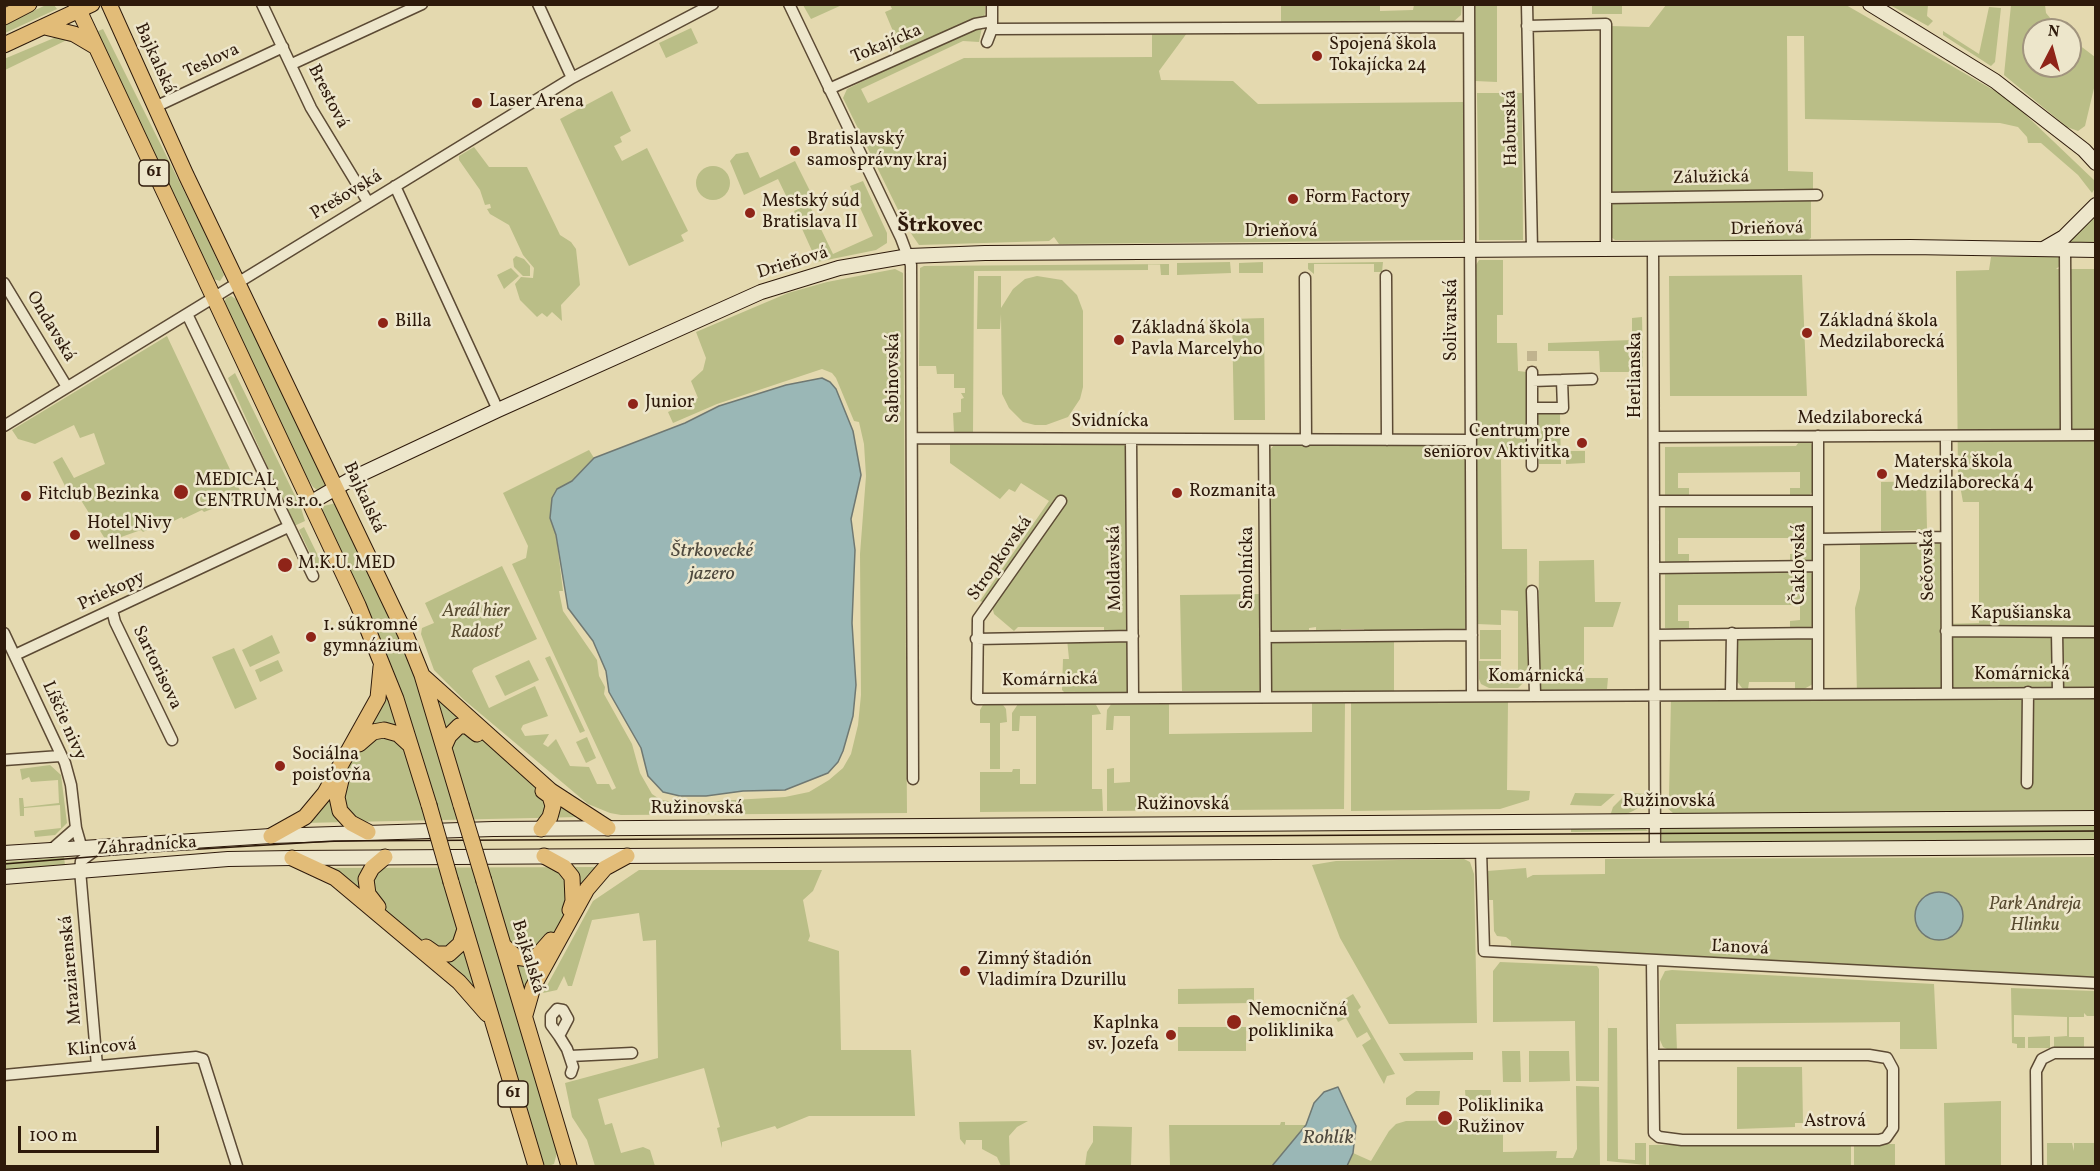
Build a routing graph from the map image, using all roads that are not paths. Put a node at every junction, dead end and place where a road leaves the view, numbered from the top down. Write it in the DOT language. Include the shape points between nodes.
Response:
graph roads {
  1 [pos="29,4"];
  2 [pos="109,4"];
  3 [pos="262,4"];
  4 [pos="422,4"];
  5 [pos="538,4"];
  6 [pos="713,4"];
  7 [pos="789,4"];
  8 [pos="992,4"];
  9 [pos="1469,4"];
  10 [pos="1527,4"];
  11 [pos="1870,4"];
  12 [pos="82,6"];
  13 [pos="4,17"];
  14 [pos="992,25"];
  15 [pos="1527,26"];
  16 [pos="45,27"];
  17 [pos="1469,27"];
  18 [pos="987,42"];
  19 [pos="4,45"];
  20 [pos="96,47"];
  21 [pos="283,47"];
  22 [pos="292,64"];
  23 [pos="572,78"];
  24 [pos="829,89"];
  25 [pos="155,107"];
  26 [pos="2096,163"];
  27 [pos="395,186"];
  28 [pos="1817,195"];
  29 [pos="1606,198"];
  30 [pos="368,202"];
  31 [pos="2096,205"];
  32 [pos="2045,248"];
  33 [pos="1606,249"];
  34 [pos="1653,249"];
  35 [pos="1470,250"];
  36 [pos="1532,250"];
  37 [pos="2065,250"];
  38 [pos="2096,250"];
  39 [pos="909,256"];
  40 [pos="1386,276"];
  41 [pos="1305,278"];
  42 [pos="238,283"];
  43 [pos="4,284"];
  44 [pos="212,298"];
  45 [pos="187,314"];
  46 [pos="1592,379"];
  47 [pos="1562,380"];
  48 [pos="67,387"];
  49 [pos="1532,408"];
  50 [pos="498,410"];
  51 [pos="4,426"];
  52 [pos="2066,435"];
  53 [pos="2096,435"];
  54 [pos="1818,436"];
  55 [pos="1654,437"];
  56 [pos="1946,437"];
  57 [pos="914,438"];
  58 [pos="1131,439"];
  59 [pos="1264,441"];
  60 [pos="1306,441"];
  61 [pos="1387,441"];
  62 [pos="1471,442"];
  63 [pos="1532,465"];
  64 [pos="337,487"];
  65 [pos="1061,501"];
  66 [pos="1654,501"];
  67 [pos="1818,501"];
  68 [pos="310,503"];
  69 [pos="288,527"];
  70 [pos="1945,537"];
  71 [pos="1818,539"];
  72 [pos="1818,566"];
  73 [pos="1654,568"];
  74 [pos="313,576"];
  75 [pos="1532,591"];
  76 [pos="112,610"];
  77 [pos="1946,631"];
  78 [pos="2057,632"];
  79 [pos="2096,632"];
  80 [pos="4,633"];
  81 [pos="1732,633"];
  82 [pos="1818,633"];
  83 [pos="1472,635"];
  84 [pos="1655,635"];
  85 [pos="1133,636"];
  86 [pos="1266,637"];
  87 [pos="976,639"];
  88 [pos="15,655"];
  89 [pos="381,658"];
  90 [pos="422,675"];
  91 [pos="1947,692"];
  92 [pos="2028,692"];
  93 [pos="2058,692"];
  94 [pos="1656,693"];
  95 [pos="1731,693"];
  96 [pos="1818,693"];
  97 [pos="2096,693"];
  98 [pos="1472,694"];
  99 [pos="1535,694"];
  100 [pos="1266,696"];
  101 [pos="1133,697"];
  102 [pos="977,699"];
  103 [pos="172,741"];
  104 [pos="410,745"];
  105 [pos="444,747"];
  106 [pos="60,756"];
  107 [pos="8,759"];
  108 [pos="914,779"];
  109 [pos="2027,783"];
  110 [pos="2096,818"];
  111 [pos="1656,822"];
  112 [pos="76,828"];
  113 [pos="608,828"];
  114 [pos="541,829"];
  115 [pos="368,832"];
  116 [pos="271,836"];
  117 [pos="2096,847"];
  118 [pos="98,848"];
  119 [pos="82,849"];
  120 [pos="1655,849"];
  121 [pos="51,850"];
  122 [pos="1481,850"];
  123 [pos="4,854"];
  124 [pos="544,856"];
  125 [pos="627,856"];
  126 [pos="385,857"];
  127 [pos="292,858"];
  128 [pos="80,870"];
  129 [pos="4,877"];
  130 [pos="465,929"];
  131 [pos="504,946"];
  132 [pos="1652,961"];
  133 [pos="2096,983"];
  134 [pos="525,1018"];
  135 [pos="492,1021"];
  136 [pos="559,1036"];
  137 [pos="632,1053"];
  138 [pos="2096,1053"];
  139 [pos="1654,1055"];
  140 [pos="570,1056"];
  141 [pos="97,1066"];
  142 [pos="571,1073"];
  143 [pos="4,1075"];
  144 [pos="564,1150"];
  145 [pos="237,1167"];
  146 [pos="536,1167"];
  147 [pos="559,1167"];
  148 [pos="569,1167"];
  149 [pos="2037,1167"];
  1 -- 13 [label="main road"];
  2 -- 25 [label="main road, Bajkalská / 61"];
  3 -- 21 [label="street, Brestová"];
  4 -- 22 [label="street"];
  5 -- 23 [label="street"];
  6 -- 23 [label="street, Prešovská"];
  7 -- 24 [label="street, Sabinovská"];
  8 -- 14 [label="street"];
  9 -- 17 [label="street, Solivarská"];
  10 -- 15 [label="street, Haburská"];
  11 -- 26 [label="street" via="1995,81"];
  12 -- 16 [label="main road"];
  12 -- 20 [label="main road, 61"];
  14 -- 17 [label="street, Tokajícka"];
  14 -- 18 [label="street"];
  14 -- 24 [label="street, Tokajícka" via="975,24"];
  15 -- 29 [label="street" via="1605,24"];
  15 -- 36 [label="street, Haburská"];
  16 -- 19 [label="main road"];
  16 -- 20 [label="main road" via="74,34"];
  17 -- 35 [label="street, Solivarská"];
  20 -- 44 [label="main road, 61"];
  21 -- 22 [label="street, Brestová"];
  21 -- 25 [label="street, Teslova"];
  22 -- 30 [label="street, Brestová"];
  23 -- 27 [label="street, Prešovská"];
  24 -- 39 [label="street, Sabinovská"];
  25 -- 42 [label="main road, Bajkalská / 61"];
  27 -- 30 [label="street, Prešovská"];
  27 -- 50 [label="street"];
  28 -- 29 [label="street, Zálužická"];
  29 -- 33 [label="street"];
  30 -- 42 [label="street, Prešovská"];
  31 -- 32 [label="street" via="2064,237"];
  32 -- 34 [label="street, Drieňová"];
  32 -- 37 [label="street, Drieňová"];
  33 -- 34 [label="street, Drieňová"];
  33 -- 36 [label="street, Drieňová"];
  34 -- 55 [label="street, Herlianska"];
  35 -- 36 [label="street, Drieňová"];
  35 -- 39 [label="street, Drieňová"];
  35 -- 62 [label="street, Solivarská"];
  37 -- 38 [label="street, Drieňová"];
  37 -- 52 [label="street"];
  39 -- 50 [label="street, Drieňová" via="839,268 761,292"];
  39 -- 57 [label="street, Sabinovská"];
  40 -- 61 [label="street"];
  41 -- 60 [label="street"];
  42 -- 44 [label="street, Prešovská"];
  42 -- 64 [label="main road, Bajkalská / 61"];
  43 -- 48 [label="street, Ondavská"];
  44 -- 45 [label="street, Prešovská"];
  44 -- 68 [label="main road, 61"];
  45 -- 48 [label="street, Prešovská"];
  45 -- 69 [label="street"];
  46 -- 47 [label="street"];
  47 -- 49 [label="street" via="1563,408"];
  47 -- 49 [label="street" via="1532,376"];
  48 -- 51 [label="street, Prešovská"];
  49 -- 63 [label="street"];
  50 -- 64 [label="street, Drieňová"];
  52 -- 53 [label="street, Medzilaborecká"];
  52 -- 56 [label="street, Medzilaborecká"];
  54 -- 55 [label="street, Medzilaborecká"];
  54 -- 56 [label="street, Medzilaborecká"];
  54 -- 67 [label="street, Čaklovská"];
  55 -- 66 [label="street, Herlianska"];
  56 -- 70 [label="street, Sečovská"];
  57 -- 58 [label="street, Svidnícka"];
  57 -- 108 [label="street, Sabinovská"];
  58 -- 59 [label="street, Svidnícka"];
  58 -- 85 [label="street, Moldavská"];
  59 -- 60 [label="street, Svidnícka"];
  59 -- 86 [label="street, Smolnícka"];
  60 -- 61 [label="street, Svidnícka"];
  61 -- 62 [label="street, Svidnícka"];
  62 -- 83 [label="street, Solivarská"];
  64 -- 68 [label="street, Drieňová"];
  64 -- 90 [label="main road, Bajkalská / 61"];
  65 -- 87 [label="street, Stropkovská" via="978,619"];
  66 -- 67 [label="street"];
  66 -- 73 [label="street, Herlianska"];
  67 -- 71 [label="street, Čaklovská"];
  68 -- 89 [label="main road, 61"];
  69 -- 74 [label="street"];
  69 -- 76 [label="street, Priekopy"];
  70 -- 71 [label="street"];
  70 -- 77 [label="street, Sečovská"];
  71 -- 72 [label="street, Čaklovská"];
  72 -- 73 [label="street"];
  72 -- 82 [label="street, Čaklovská"];
  73 -- 84 [label="street, Herlianska"];
  75 -- 99 [label="street"];
  76 -- 88 [label="street, Priekopy"];
  76 -- 103 [label="street, Sartorisova"];
  77 -- 78 [label="street, Kapušianska"];
  77 -- 91 [label="street, Sečovská"];
  78 -- 79 [label="street, Kapušianska"];
  78 -- 93 [label="street"];
  80 -- 88 [label="street, Líščie nivy"];
  81 -- 82 [label="street"];
  81 -- 84 [label="street"];
  81 -- 95 [label="street"];
  82 -- 96 [label="street, Čaklovská"];
  83 -- 86 [label="street"];
  83 -- 98 [label="street, Solivarská"];
  84 -- 94 [label="street, Herlianska"];
  85 -- 87 [label="street"];
  85 -- 101 [label="street, Moldavská"];
  86 -- 100 [label="street, Smolnícka"];
  87 -- 102 [label="street, Stropkovská"];
  88 -- 106 [label="street, Líščie nivy"];
  89 -- 104 [label="main road, 61"];
  89 -- 116 [label="main road" via="378,698 325,793 305,817"];
  90 -- 105 [label="main road, Bajkalská / 61"];
  90 -- 113 [label="main road" via="551,791"];
  91 -- 92 [label="street, Komárnická"];
  91 -- 96 [label="street, Komárnická"];
  92 -- 93 [label="street, Komárnická"];
  92 -- 109 [label="street"];
  93 -- 97 [label="street, Komárnická"];
  94 -- 95 [label="street, Komárnická"];
  94 -- 99 [label="street, Komárnická"];
  94 -- 111 [label="street, Herlianska"];
  95 -- 96 [label="street, Komárnická"];
  98 -- 99 [label="street, Komárnická"];
  98 -- 100 [label="street, Komárnická"];
  100 -- 101 [label="street, Komárnická"];
  101 -- 102 [label="street, Komárnická"];
  104 -- 115 [label="main road" via="393,732 376,731 361,740 339,782 338,806 351,823"];
  104 -- 130 [label="main road, 61, bridge"];
  105 -- 114 [label="main road" via="456,728 471,729 550,796 552,813"];
  105 -- 131 [label="main road, Bajkalská / 61, bridge"];
  106 -- 107 [label="street"];
  106 -- 112 [label="street, Líščie nivy" via="71,785"];
  110 -- 111 [label="street, Ružinovská"];
  111 -- 113 [label="street, Ružinovská"];
  111 -- 120 [label="street, Herlianska"];
  112 -- 119 [label="street, Líščie nivy"];
  112 -- 121 [label="street"];
  113 -- 114 [label="street, Ružinovská"];
  114 -- 115 [label="street, Ružinovská"];
  115 -- 116 [label="street, Ružinovská"];
  116 -- 118 [label="street, Záhradnícka"];
  117 -- 120 [label="street"];
  118 -- 119 [label="street, Záhradnícka"];
  118 -- 128 [label="street" via="81,861"];
  119 -- 121 [label="street, Záhradnícka"];
  120 -- 122 [label="street"];
  121 -- 123 [label="street, Záhradnícka"];
  122 -- 125 [label="street"];
  122 -- 132 [label="street, Ľanová" via="1484,951"];
  124 -- 125 [label="street"];
  124 -- 126 [label="street"];
  124 -- 131 [label="main road" via="564,867 572,877 572,907 537,956 519,958"];
  125 -- 134 [label="main road" via="605,868 587,889 533,987"];
  126 -- 127 [label="street"];
  126 -- 130 [label="main road" via="367,875 371,901 436,954 446,956 455,951"];
  127 -- 128 [label="street, Záhradnícka"];
  127 -- 135 [label="main road" via="335,878 459,982"];
  128 -- 129 [label="street, Záhradnícka"];
  128 -- 141 [label="street, Mraziarenská"];
  130 -- 135 [label="main road, 61"];
  131 -- 134 [label="main road, Bajkalská / 61"];
  132 -- 133 [label="street, Ľanová"];
  132 -- 139 [label="street, Astrová"];
  134 -- 144 [label="main road, Bajkalská / 61"];
  135 -- 146 [label="main road, 61"];
  136 -- 140 [label="street"];
  137 -- 140 [label="street"];
  138 -- 149 [label="street" via="2054,1053 2042,1059 2036,1071"];
  139 -- 139 [label="street, Astrová" via="1654,1133 1666,1139 1879,1140 1886,1138 1893,1128 1893,1069 1887,1058"];
  140 -- 142 [label="street"];
  141 -- 143 [label="street, Klincová"];
  141 -- 145 [label="street, Klincová" via="203,1059"];
  144 -- 147 [label="main road"];
  144 -- 148 [label="main road, Bajkalská / 61"];
}
